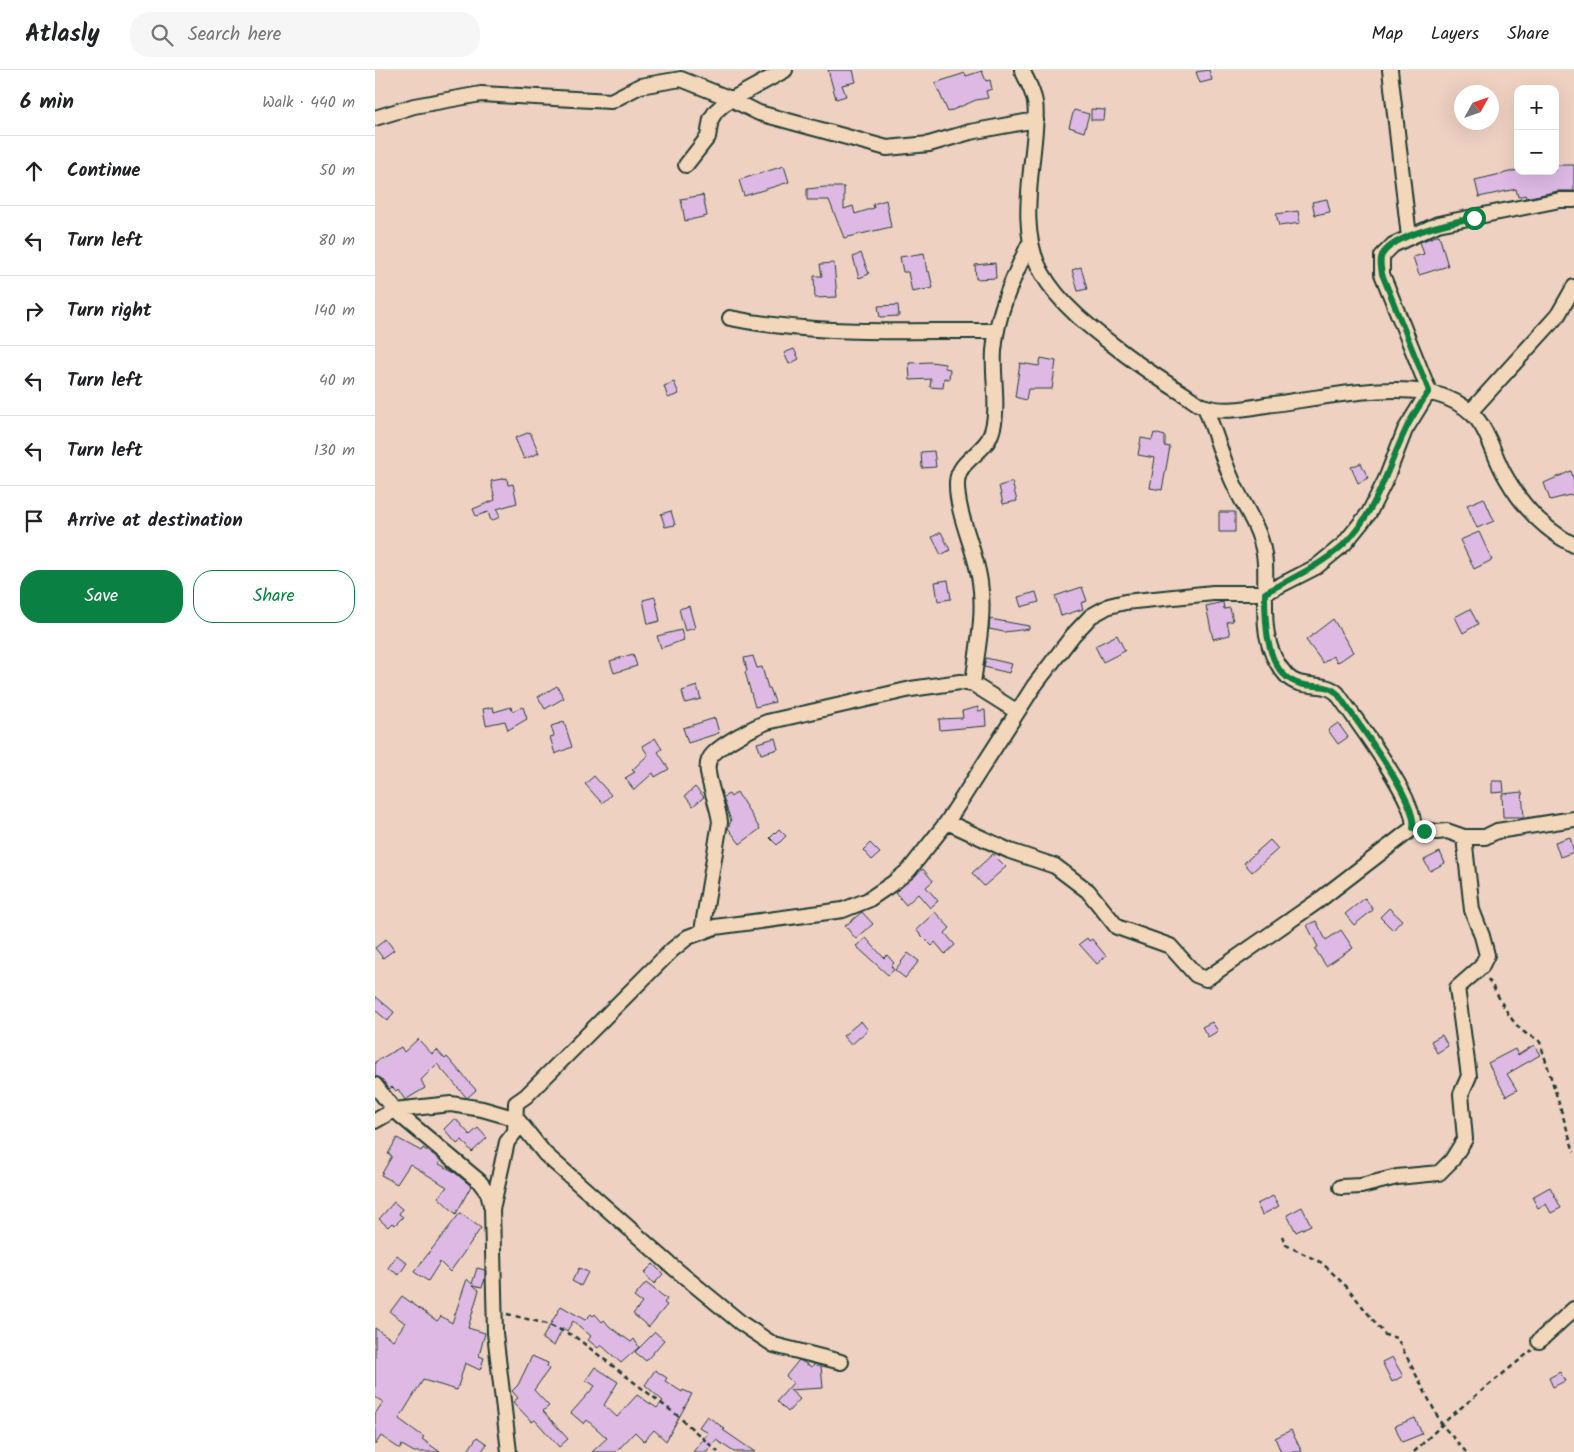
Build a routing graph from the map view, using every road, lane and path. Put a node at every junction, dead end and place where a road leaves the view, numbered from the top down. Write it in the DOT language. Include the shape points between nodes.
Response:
graph roads {
  1 [pos="785,70"];
  2 [pos="1022,70"];
  3 [pos="1390,70"];
  4 [pos="731,99"];
  5 [pos="375,118"];
  6 [pos="1036,120"];
  7 [pos="686,165"];
  8 [pos="1574,200"];
  9 [pos="1409,237"];
  10 [pos="1029,244"];
  11 [pos="1574,287"];
  12 [pos="729,318"];
  13 [pos="997,331"];
  14 [pos="1429,391"];
  15 [pos="1205,407"];
  16 [pos="1471,411"];
  17 [pos="1574,545"];
  18 [pos="1265,593"];
  19 [pos="973,684"];
  20 [pos="1016,711"];
  21 [pos="1574,819"];
  22 [pos="947,822"];
  23 [pos="1413,828"];
  24 [pos="1464,837"];
  25 [pos="702,931"];
  26 [pos="1481,967"];
  27 [pos="375,1085"];
  28 [pos="394,1110"];
  29 [pos="517,1120"];
  30 [pos="375,1121"];
  31 [pos="1574,1152"];
  32 [pos="1341,1187"];
  33 [pos="492,1209"];
  34 [pos="1282,1236"];
  35 [pos="1574,1309"];
  36 [pos="495,1311"];
  37 [pos="1539,1341"];
  38 [pos="841,1362"];
  39 [pos="1442,1425"];
  40 [pos="509,1452"];
  41 [pos="718,1452"];
  42 [pos="1414,1452"];
  43 [pos="1466,1452"];
  1 -- 4 [label="street"];
  2 -- 6 [label="street" via="1035,103"];
  3 -- 9 [label="street"];
  4 -- 5 [label="street" via="681,80 640,86 611,101 481,94 414,106"];
  4 -- 6 [label="street" via="759,113 887,148 929,144 970,132"];
  4 -- 7 [label="street" via="716,111 708,137"];
  6 -- 10 [label="street"];
  8 -- 9 [label="street" via="1438,224"];
  9 -- 14 [label="street" via="1386,250 1380,264"];
  10 -- 13 [label="street" via="1009,287"];
  10 -- 15 [label="street" via="1042,274 1091,329 1152,374"];
  11 -- 16 [label="street" via="1559,315"];
  12 -- 13 [label="street" via="768,326 842,332"];
  13 -- 19 [label="street" via="991,436 959,473 957,485 980,582 982,611"];
  14 -- 15 [label="street" via="1361,393 1230,409"];
  14 -- 16 [label="street"];
  14 -- 18 [label="street" via="1405,430 1387,479 1369,513 1344,544 1316,566"];
  15 -- 18 [label="street" via="1233,483 1258,531 1265,562"];
  16 -- 17 [label="street" via="1492,442 1505,477 1527,508 1542,523"];
  18 -- 20 [label="street" via="1213,592 1109,606 1091,616 1073,635"];
  18 -- 23 [label="street" via="1265,626 1269,646 1278,664 1296,683 1322,685 1337,693 1401,788 1413,815"];
  19 -- 20 [label="street"];
  19 -- 25 [label="street" via="960,682 911,689 767,722 713,754 708,762 708,774 720,822"];
  20 -- 22 [label="street"];
  21 -- 24 [label="street" via="1497,831 1485,837"];
  22 -- 23 [label="street" via="1010,851 1055,866 1088,891 1117,927 1170,946 1196,975 1206,980 1318,901"];
  22 -- 25 [label="street" via="909,870 868,900 843,910"];
  23 -- 24 [label="street" via="1447,831"];
  24 -- 26 [label="street" via="1472,910 1487,955"];
  25 -- 29 [label="street" via="672,950 516,1103"];
  26 -- 31 [label="path" via="1513,1020 1525,1033 1541,1042"];
  26 -- 32 [label="street" via="1457,988 1469,1076 1461,1094 1465,1139 1452,1160 1439,1173"];
  27 -- 28 [label="street"];
  28 -- 29 [label="street" via="464,1104"];
  28 -- 30 [label="street"];
  28 -- 33 [label="street" via="479,1181 488,1193"];
  29 -- 33 [label="street" via="515,1132 507,1142"];
  29 -- 38 [label="street" via="545,1154 741,1323 774,1345"];
  33 -- 36 [label="street"];
  34 -- 39 [label="path" via="1286,1245 1322,1263 1347,1287 1385,1334 1397,1338"];
  35 -- 37 [label="street"];
  36 -- 40 [label="street"];
  36 -- 41 [label="path" via="547,1324 574,1336 678,1416"];
  37 -- 39 [label="path" via="1502,1377"];
  39 -- 42 [label="path"];
  39 -- 43 [label="path"];
}
